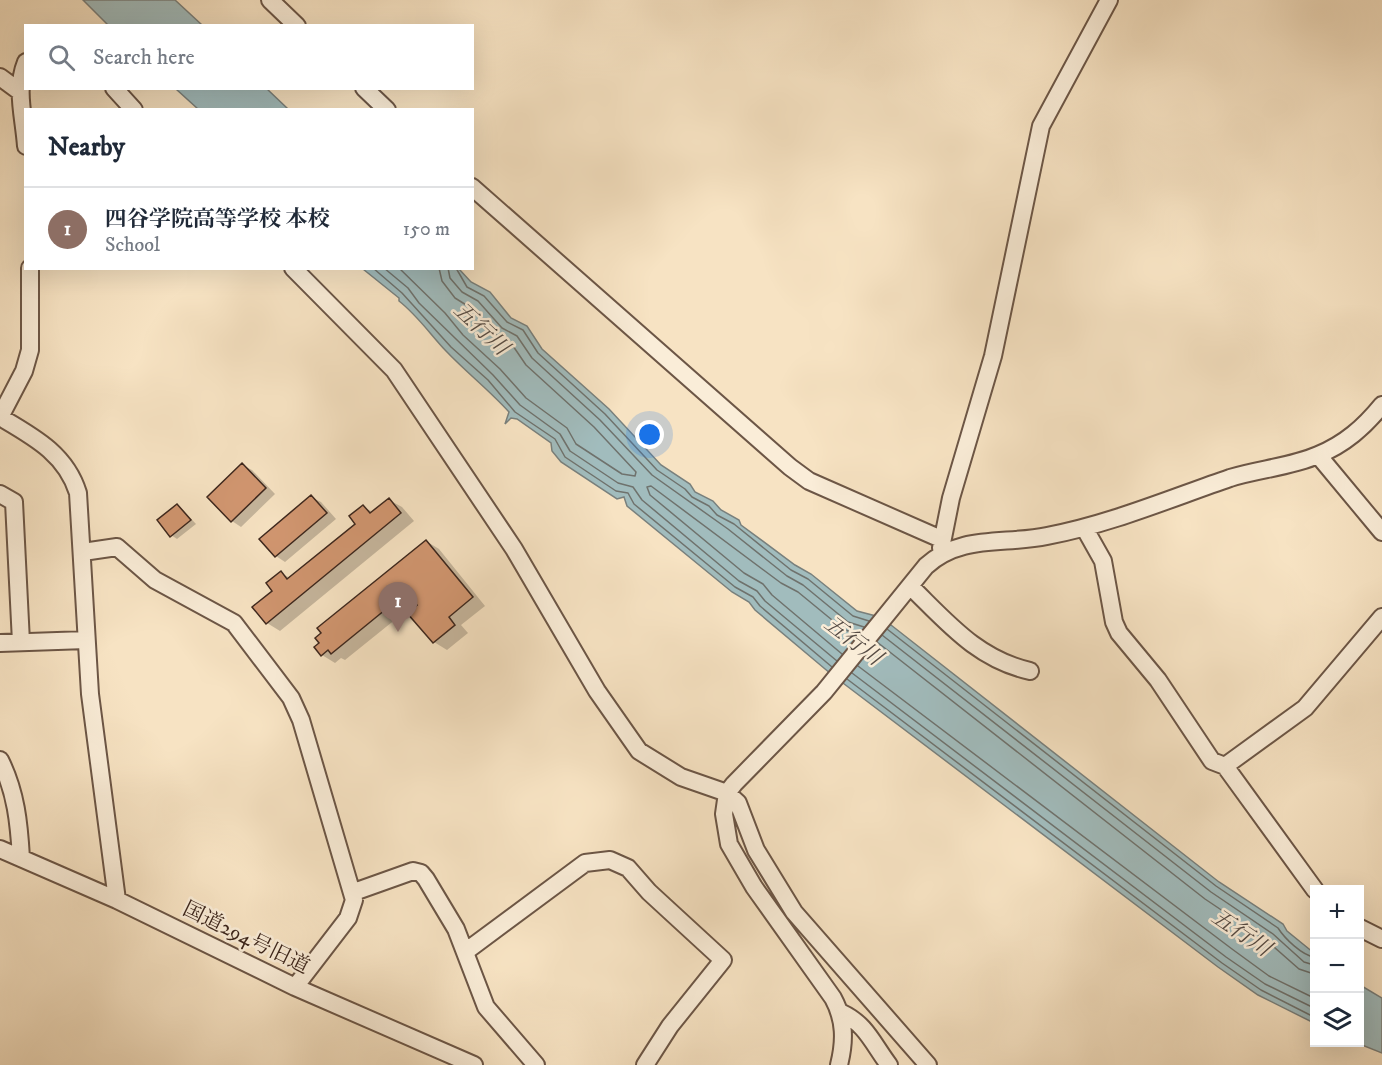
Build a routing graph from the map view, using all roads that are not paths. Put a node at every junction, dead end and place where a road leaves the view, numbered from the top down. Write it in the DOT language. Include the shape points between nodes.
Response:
graph roads {
  1 [pos="270,0"];
  2 [pos="1109,0"];
  3 [pos="295,24"];
  4 [pos="24,70"];
  5 [pos="0,77"];
  6 [pos="116,90"];
  7 [pos="366,90"];
  8 [pos="19,91"];
  9 [pos="132,108"];
  10 [pos="385,108"];
  11 [pos="24,113"];
  12 [pos="474,189"];
  13 [pos="30,270"];
  14 [pos="295,270"];
  15 [pos="1382,405"];
  16 [pos="0,417"];
  17 [pos="1318,455"];
  18 [pos="0,494"];
  19 [pos="1085,529"];
  20 [pos="1382,532"];
  21 [pos="941,546"];
  22 [pos="83,552"];
  23 [pos="910,586"];
  24 [pos="1382,617"];
  25 [pos="86,640"];
  26 [pos="21,642"];
  27 [pos="0,643"];
  28 [pos="1030,671"];
  29 [pos="0,759"];
  30 [pos="1226,766"];
  31 [pos="727,794"];
  32 [pos="0,849"];
  33 [pos="21,858"];
  34 [pos="1311,885"];
  35 [pos="354,892"];
  36 [pos="117,900"];
  37 [pos="1364,930"];
  38 [pos="1382,939"];
  39 [pos="465,952"];
  40 [pos="295,987"];
  41 [pos="842,1013"];
  42 [pos="474,1065"];
  43 [pos="536,1065"];
  44 [pos="645,1065"];
  45 [pos="839,1065"];
  46 [pos="889,1065"];
  47 [pos="928,1065"];
  1 -- 3 [label="street"];
  2 -- 21 [label="street" via="1041,126 993,356"];
  4 -- 8 [label="street"];
  5 -- 8 [label="street"];
  6 -- 9 [label="street"];
  7 -- 10 [label="street"];
  8 -- 11 [label="street"];
  12 -- 21 [label="street" via="790,467 809,481"];
  13 -- 16 [label="street" via="30,350 24,371"];
  14 -- 31 [label="street" via="394,370 514,549 597,691 639,751 681,777"];
  15 -- 17 [label="street" via="1357,433"];
  16 -- 22 [label="street" via="51,450 73,477 82,515"];
  17 -- 19 [label="street" via="1233,477"];
  17 -- 20 [label="street"];
  18 -- 26 [label="street" via="14,502"];
  19 -- 21 [label="street" via="1037,538"];
  19 -- 30 [label="street" via="1103,561 1119,633 1158,680 1212,761"];
  21 -- 23 [label="street"];
  22 -- 25 [label="street"];
  22 -- 35 [label="street" via="117,547 155,580 234,622 291,698 302,720"];
  23 -- 28 [label="street" via="972,646 1007,666"];
  23 -- 31 [label="street" via="824,692"];
  24 -- 30 [label="street" via="1305,708"];
  25 -- 26 [label="street"];
  25 -- 36 [label="street"];
  26 -- 27 [label="street"];
  29 -- 33 [label="street" via="19,812"];
  30 -- 34 [label="street"];
  31 -- 41 [label="street" via="724,814 729,844 754,887"];
  31 -- 47 [label="street" via="738,803 756,850 794,912"];
  32 -- 33 [label="street, 国道294号旧道"];
  33 -- 36 [label="street, 国道294号旧道"];
  35 -- 39 [label="street" via="417,870 439,898"];
  35 -- 40 [label="street" via="348,918"];
  36 -- 40 [label="street, 国道294号旧道"];
  37 -- 38 [label="street"];
  39 -- 43 [label="street" via="486,1007"];
  39 -- 44 [label="street" via="585,863 610,860 628,868 723,960 670,1026"];
  40 -- 42 [label="street, 国道294号旧道"];
  41 -- 45 [label="street"];
  41 -- 46 [label="street" via="869,1033"];
}
